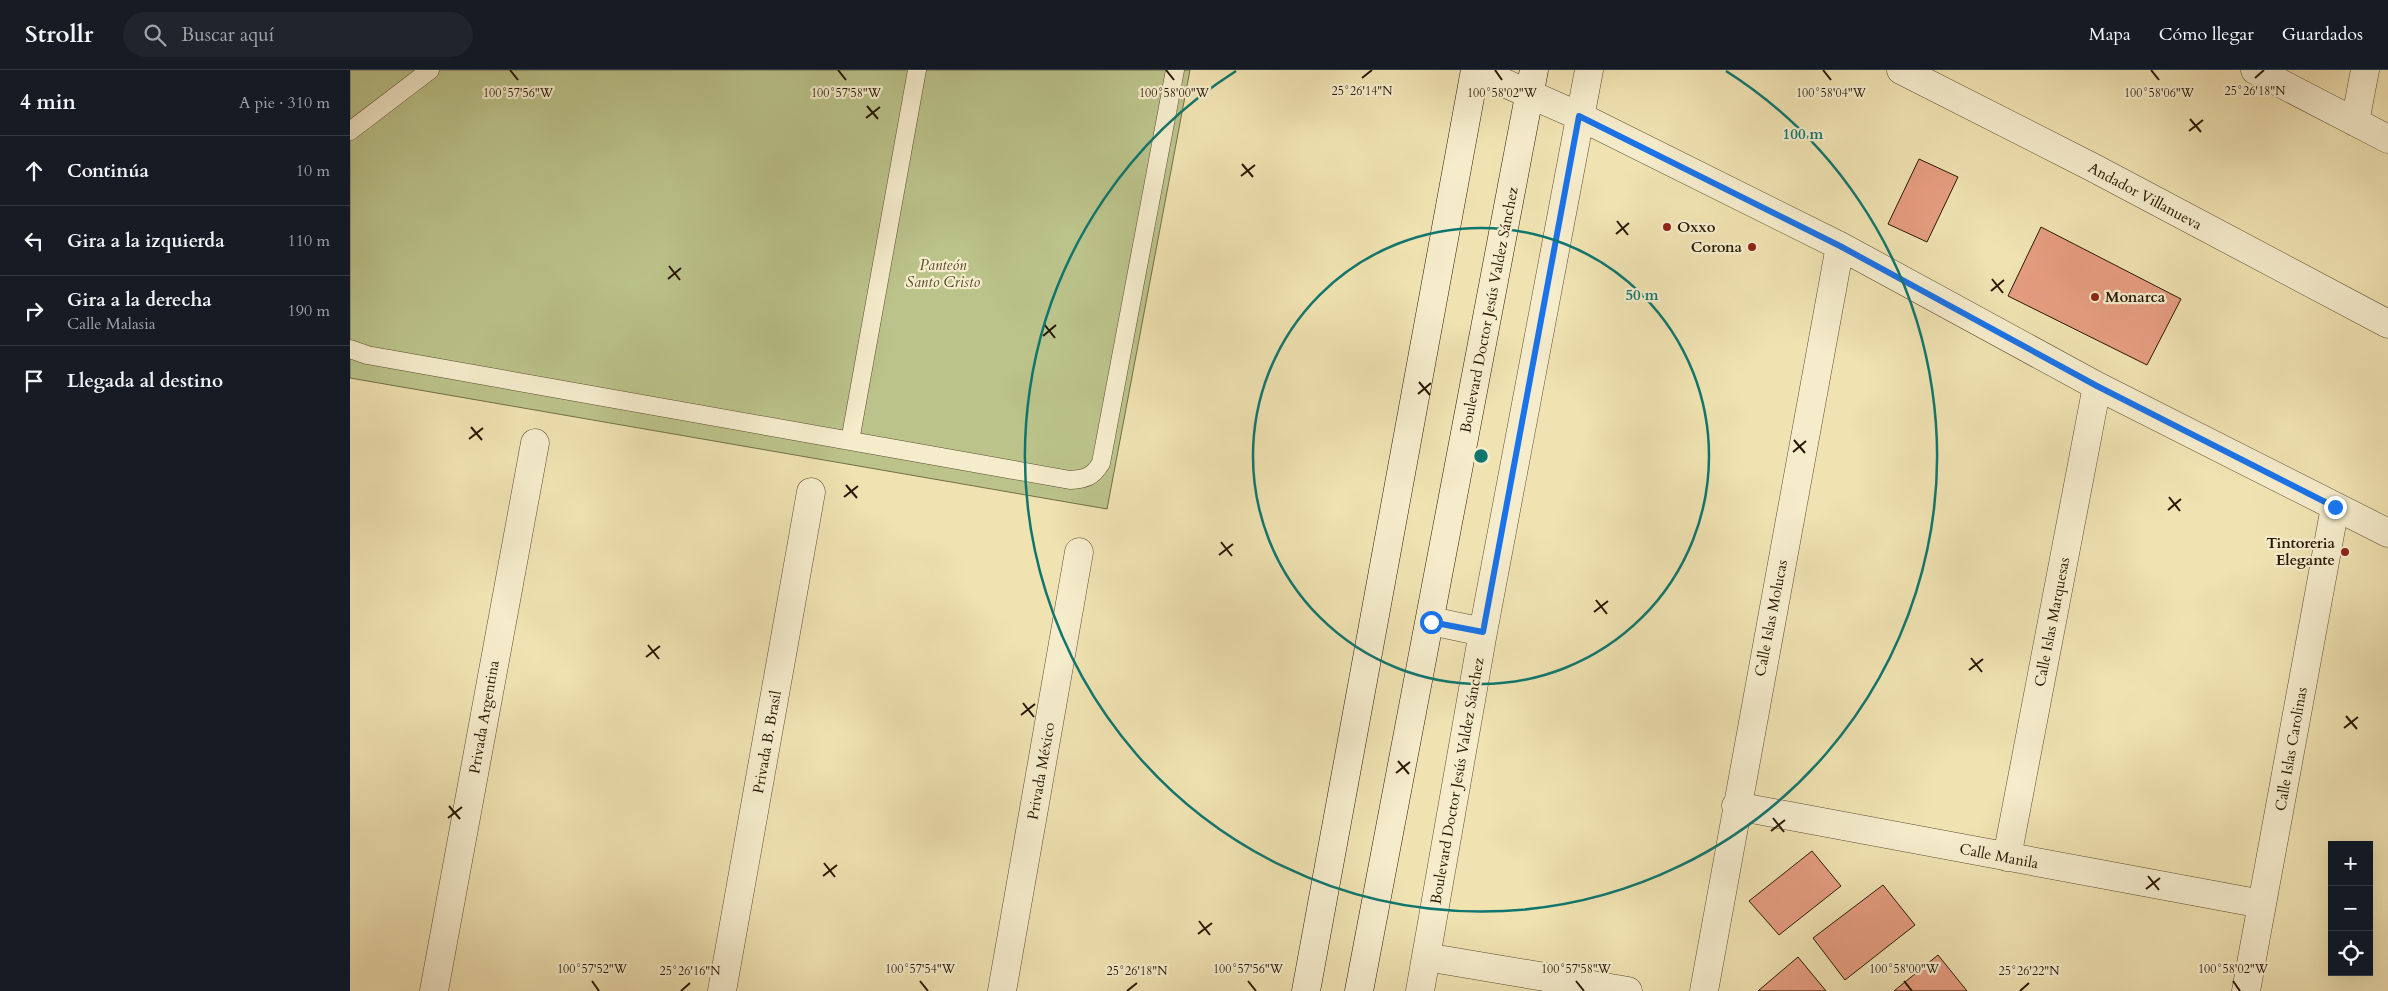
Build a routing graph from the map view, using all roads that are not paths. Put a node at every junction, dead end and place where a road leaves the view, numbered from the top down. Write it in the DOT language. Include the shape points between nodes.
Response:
graph roads {
  1 [pos="430,70"];
  2 [pos="917,70"];
  3 [pos="1175,70"];
  4 [pos="1475,70"];
  5 [pos="1589,70"];
  6 [pos="1901,70"];
  7 [pos="2255,70"];
  8 [pos="2365,70"];
  9 [pos="1532,83"];
  10 [pos="1579,116"];
  11 [pos="2355,122"];
  12 [pos="350,131"];
  13 [pos="2388,139"];
  14 [pos="1840,246"];
  15 [pos="2388,324"];
  16 [pos="350,349"];
  17 [pos="2097,386"];
  18 [pos="850,442"];
  19 [pos="535,444"];
  20 [pos="812,492"];
  21 [pos="2335,507"];
  22 [pos="2388,533"];
  23 [pos="1079,552"];
  24 [pos="1431,622"];
  25 [pos="1483,632"];
  26 [pos="1736,806"];
  27 [pos="2006,857"];
  28 [pos="2262,904"];
  29 [pos="1426,957"];
  30 [pos="434,991"];
  31 [pos="722,991"];
  32 [pos="1002,991"];
  33 [pos="1306,991"];
  34 [pos="1359,991"];
  35 [pos="1420,991"];
  36 [pos="1628,991"];
  37 [pos="1704,991"];
  38 [pos="2246,991"];
  1 -- 12 [label="lane"];
  2 -- 18 [label="lane"];
  3 -- 18 [label="lane" via="1101,463 1096,473 1084,479 1070,480"];
  4 -- 9 [label="street"];
  4 -- 33 [label="street"];
  5 -- 10 [label="street, Boulevard Doctor Jesús Valdez Sánchez"];
  6 -- 15 [label="street, Andador Villanueva"];
  7 -- 11 [label="street"];
  8 -- 11 [label="street"];
  9 -- 10 [label="street"];
  9 -- 24 [label="street, Boulevard Doctor Jesús Valdez Sánchez"];
  10 -- 14 [label="street"];
  10 -- 25 [label="street, Boulevard Doctor Jesús Valdez Sánchez"];
  11 -- 13 [label="street"];
  14 -- 17 [label="street"];
  14 -- 26 [label="street, Calle Islas Molucas"];
  16 -- 18 [label="lane" via="368,355"];
  17 -- 21 [label="street"];
  17 -- 27 [label="street, Calle Islas Marquesas"];
  19 -- 30 [label="street, Privada Argentina"];
  20 -- 31 [label="street, Privada B. Brasil"];
  21 -- 22 [label="street"];
  21 -- 28 [label="street, Calle Islas Carolinas"];
  23 -- 32 [label="street, Privada México"];
  24 -- 25 [label="street"];
  24 -- 34 [label="street, Boulevard Doctor Jesús Valdez Sánchez"];
  25 -- 29 [label="street, Boulevard Doctor Jesús Valdez Sánchez"];
  26 -- 27 [label="street, Calle Manila"];
  26 -- 37 [label="street, Calle Islas Molucas"];
  27 -- 28 [label="street, Calle Manila"];
  28 -- 38 [label="street, Calle Islas Carolinas"];
  29 -- 35 [label="street, Boulevard Doctor Jesús Valdez Sánchez"];
  29 -- 36 [label="street"];
}
